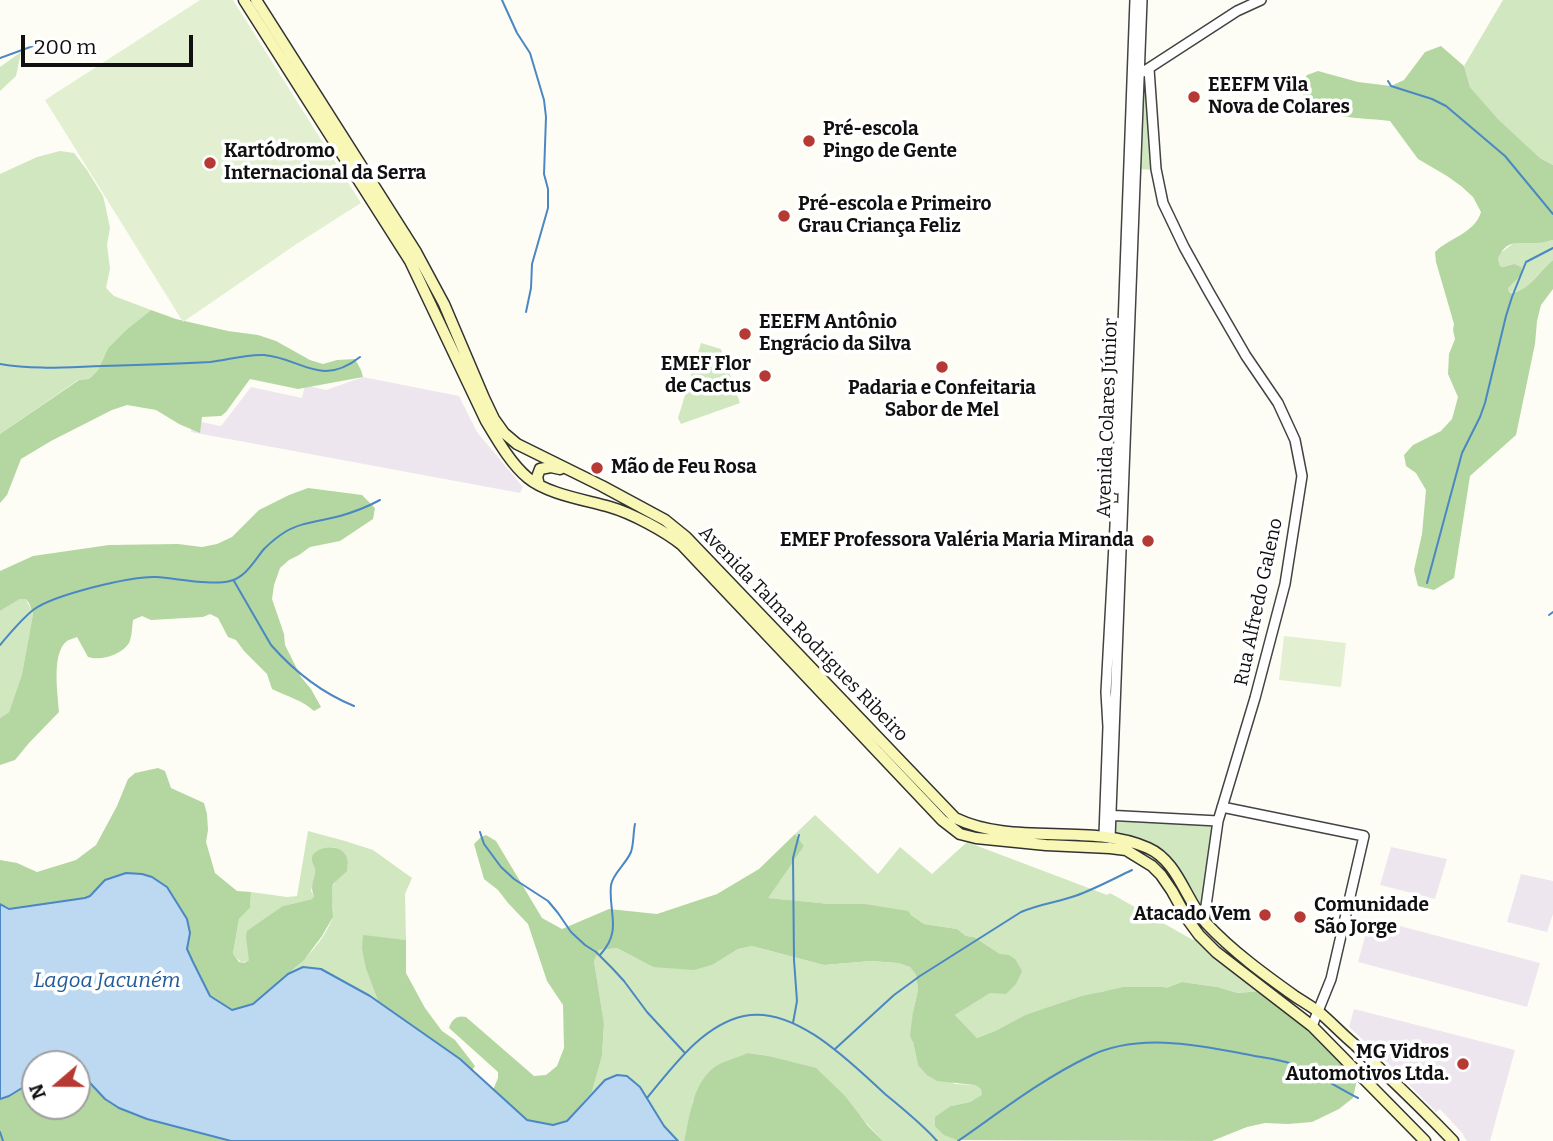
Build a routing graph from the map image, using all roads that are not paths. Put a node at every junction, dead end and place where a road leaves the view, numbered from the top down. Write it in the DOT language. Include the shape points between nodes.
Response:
graph roads {
  1 [pos="244,0"];
  2 [pos="256,0"];
  3 [pos="1135,0"];
  4 [pos="1142,0"];
  5 [pos="1261,0"];
  6 [pos="1149,69"];
  7 [pos="1136,76"];
  8 [pos="571,471"];
  9 [pos="538,485"];
  10 [pos="602,486"];
  11 [pos="588,502"];
  12 [pos="1223,807"];
  13 [pos="1107,815"];
  14 [pos="1218,821"];
  15 [pos="1107,837"];
  16 [pos="1204,920"];
  17 [pos="1319,1012"];
  18 [pos="1312,1026"];
  19 [pos="1425,1141"];
  20 [pos="1453,1141"];
  1 -- 9 [label="main road, Avenida Talma Rodrigues Ribeiro" via="410,261 496,438"];
  2 -- 8 [label="main road, Avenida Talma Rodrigues Ribeiro" via="416,251 494,419 517,443"];
  3 -- 7 [label="street, Avenida Colares Júnior"];
  4 -- 7 [label="street, Avenida Colares Júnior"];
  5 -- 6 [label="street" via="1237,10"];
  6 -- 7 [label="street"];
  6 -- 12 [label="street, Rua Alfredo Galeno" via="1163,203 1209,292 1278,403 1295,440 1302,477 1285,584"];
  7 -- 13 [label="street, Avenida Colares Júnior" via="1115,721"];
  8 -- 9 [label="main road" via="540,469"];
  8 -- 10 [label="main road, Avenida Talma Rodrigues Ribeiro"];
  9 -- 11 [label="main road, Avenida Talma Rodrigues Ribeiro"];
  10 -- 11 [label="main road" via="599,495"];
  10 -- 15 [label="main road, Avenida Talma Rodrigues Ribeiro" via="665,520 686,537 955,817 1007,831"];
  11 -- 18 [label="main road, Avenida Talma Rodrigues Ribeiro" via="612,507 682,545 960,834 1126,850 1161,875 1199,935"];
  12 -- 14 [label="street, Rua Alfredo Galeno"];
  12 -- 17 [label="street" via="1364,836"];
  13 -- 14 [label="street"];
  13 -- 15 [label="street, Avenida Colares Júnior"];
  14 -- 16 [label="street, Rua Alfredo Galeno"];
  15 -- 16 [label="main road, Avenida Talma Rodrigues Ribeiro" via="1159,855 1182,882"];
  16 -- 17 [label="main road, Avenida Talma Rodrigues Ribeiro" via="1246,959"];
  17 -- 18 [label="street"];
  17 -- 20 [label="main road, Avenida Talma Rodrigues Ribeiro"];
  18 -- 19 [label="main road, Avenida Talma Rodrigues Ribeiro"];
}
